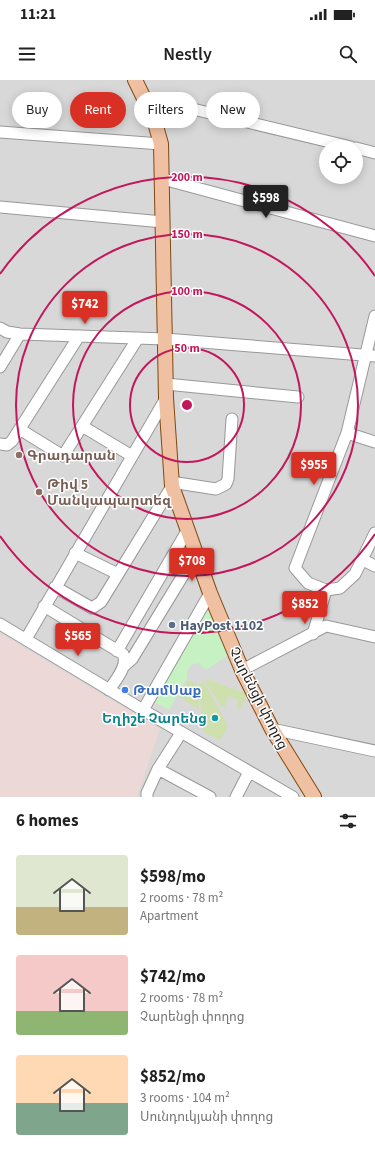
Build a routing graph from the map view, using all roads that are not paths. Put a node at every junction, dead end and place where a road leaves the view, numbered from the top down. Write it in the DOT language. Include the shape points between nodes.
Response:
graph roads {
  1 [pos="135,80"];
  2 [pos="142,92"];
  3 [pos="198,110"];
  4 [pos="156,128"];
  5 [pos="0,132"];
  6 [pos="322,140"];
  7 [pos="161,144"];
  8 [pos="363,150"];
  9 [pos="375,153"];
  10 [pos="163,179"];
  11 [pos="0,207"];
  12 [pos="163,222"];
  13 [pos="375,236"];
  14 [pos="375,316"];
  15 [pos="0,328"];
  16 [pos="20,334"];
  17 [pos="79,336"];
  18 [pos="138,338"];
  19 [pos="165,339"];
  20 [pos="371,356"];
  21 [pos="0,367"];
  22 [pos="166,391"];
  23 [pos="298,396"];
  24 [pos="232,418"];
  25 [pos="82,426"];
  26 [pos="21,430"];
  27 [pos="347,433"];
  28 [pos="375,442"];
  29 [pos="0,444"];
  30 [pos="132,456"];
  31 [pos="172,484"];
  32 [pos="187,531"];
  33 [pos="375,533"];
  34 [pos="76,553"];
  35 [pos="196,554"];
  36 [pos="363,560"];
  37 [pos="375,566"];
  38 [pos="118,574"];
  39 [pos="55,587"];
  40 [pos="326,590"];
  41 [pos="210,593"];
  42 [pos="44,606"];
  43 [pos="0,624"];
  44 [pos="313,634"];
  45 [pos="375,637"];
  46 [pos="26,640"];
  47 [pos="117,651"];
  48 [pos="122,667"];
  49 [pos="242,670"];
  50 [pos="109,690"];
  51 [pos="143,710"];
  52 [pos="272,729"];
  53 [pos="181,733"];
  54 [pos="375,751"];
  55 [pos="158,769"];
  56 [pos="249,772"];
  57 [pos="208,796"];
  58 [pos="147,797"];
  59 [pos="236,797"];
  60 [pos="293,797"];
  61 [pos="314,797"];
  1 -- 2 [label="main road, Չարենցի փողոց"];
  3 -- 6 [label="street"];
  4 -- 7 [label="main road, Չարենցի փողոց"];
  5 -- 7 [label="street"];
  7 -- 10 [label="main road, Չարենցի փողոց"];
  8 -- 9 [label="street"];
  10 -- 12 [label="main road, Չարենցի փողոց"];
  10 -- 13 [label="street"];
  11 -- 12 [label="street"];
  12 -- 19 [label="main road, Չարենցի փողոց"];
  14 -- 20 [label="street"];
  15 -- 16 [label="street"];
  16 -- 17 [label="street"];
  16 -- 21 [label="street"];
  17 -- 18 [label="street"];
  17 -- 26 [label="street"];
  18 -- 19 [label="street"];
  18 -- 25 [label="street"];
  19 -- 20 [label="street"];
  19 -- 22 [label="main road, Չարենցի փողոց"];
  20 -- 27 [label="street"];
  22 -- 23 [label="street"];
  22 -- 30 [label="street"];
  22 -- 31 [label="main road, Չարենցի փողոց"];
  24 -- 31 [label="street" via="226,484 216,489"];
  25 -- 26 [label="street" via="63,456"];
  25 -- 30 [label="street"];
  26 -- 29 [label="street" via="7,445"];
  27 -- 28 [label="street"];
  27 -- 40 [label="street" via="295,568 308,583"];
  30 -- 34 [label="street"];
  31 -- 32 [label="main road, Չարենցի փողոց"];
  31 -- 38 [label="street"];
  32 -- 35 [label="main road, Չարենցի փողոց"];
  32 -- 47 [label="street"];
  33 -- 36 [label="street"];
  34 -- 38 [label="street"];
  34 -- 39 [label="street"];
  35 -- 41 [label="main road, Չարենցի փողոց"];
  35 -- 48 [label="street" via="132,659"];
  36 -- 37 [label="street"];
  36 -- 40 [label="street" via="355,574 340,588"];
  38 -- 39 [label="street" via="101,602 92,608"];
  39 -- 42 [label="street"];
  40 -- 44 [label="street"];
  41 -- 49 [label="main road, Չարենցի փողոց"];
  41 -- 51 [label="street"];
  42 -- 46 [label="street"];
  42 -- 47 [label="street"];
  43 -- 46 [label="street"];
  44 -- 45 [label="street" via="326,626"];
  44 -- 49 [label="street"];
  46 -- 50 [label="street"];
  47 -- 48 [label="street" via="125,657"];
  48 -- 50 [label="street"];
  49 -- 52 [label="main road, Չարենցի փողոց"];
  50 -- 51 [label="street"];
  51 -- 53 [label="street"];
  52 -- 54 [label="street"];
  52 -- 61 [label="main road, Չարենցի փողոց"];
  53 -- 55 [label="street"];
  53 -- 56 [label="street"];
  55 -- 57 [label="street"];
  55 -- 58 [label="street"];
  56 -- 59 [label="street"];
  56 -- 60 [label="street"];
}
